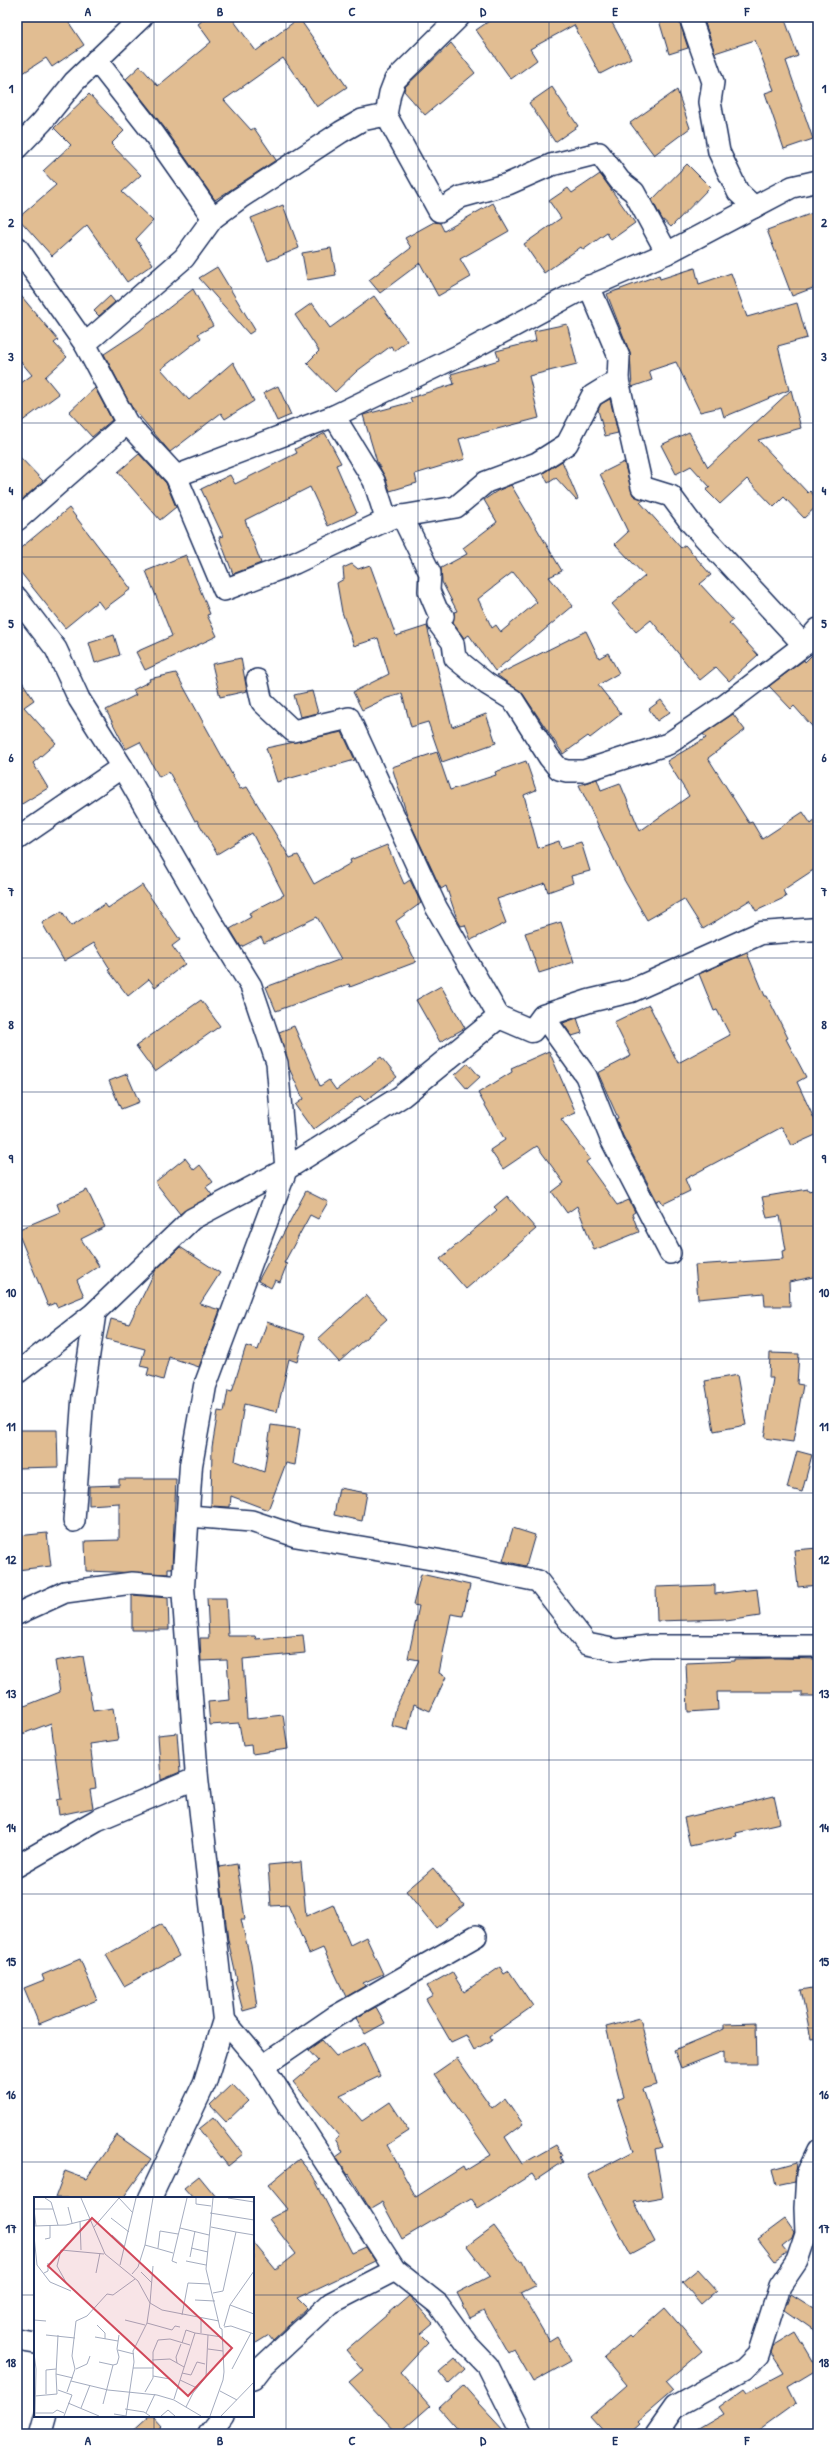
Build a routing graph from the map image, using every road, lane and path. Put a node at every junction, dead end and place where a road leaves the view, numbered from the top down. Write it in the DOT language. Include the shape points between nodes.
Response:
graph roads {
  1 [pos="142,17"];
  2 [pos="459,17"];
  3 [pos="690,17"];
  4 [pos="96,60"];
  5 [pos="386,115"];
  6 [pos="17,148"];
  7 [pos="818,181"];
  8 [pos="754,207"];
  9 [pos="213,218"];
  10 [pos="17,247"];
  11 [pos="667,253"];
  12 [pos="589,286"];
  13 [pos="86,344"];
  14 [pos="618,380"];
  15 [pos="334,416"];
  16 [pos="127,423"];
  17 [pos="176,476"];
  18 [pos="396,518"];
  19 [pos="17,520"];
  20 [pos="17,598"];
  21 [pos="818,629"];
  22 [pos="804,644"];
  23 [pos="257,680"];
  24 [pos="122,768"];
  25 [pos="17,839"];
  26 [pos="818,929"];
  27 [pos="544,1016"];
  28 [pos="499,1017"];
  29 [pos="286,1169"];
  30 [pos="670,1253"];
  31 [pos="95,1313"];
  32 [pos="17,1373"];
  33 [pos="190,1516"];
  34 [pos="74,1521"];
  35 [pos="183,1587"];
  36 [pos="17,1614"];
  37 [pos="818,1646"];
  38 [pos="197,1778"];
  39 [pos="17,1866"];
  40 [pos="476,1936"];
  41 [pos="224,2020"];
  42 [pos="263,2066"];
  43 [pos="818,2151"];
  44 [pos="150,2197"];
  45 [pos="395,2270"];
  46 [pos="17,2340"];
  47 [pos="34,2343"];
  48 [pos="254,2378"];
  49 [pos="46,2417"];
  50 [pos="223,2417"];
  51 [pos="41,2434"];
  52 [pos="209,2434"];
  53 [pos="522,2434"];
  54 [pos="656,2434"];
  1 -- 4 [label="street"];
  2 -- 5 [label="street" via="395,80"];
  3 -- 8 [label="street" via="713,82 710,102 719,152 738,192"];
  4 -- 6 [label="street"];
  4 -- 9 [label="street" via="154,134"];
  5 -- 9 [label="street" via="362,120 340,132"];
  5 -- 11 [label="street" via="439,211 461,197 508,184 551,165 599,153 620,181 634,192"];
  7 -- 8 [label="street" via="792,187"];
  8 -- 11 [label="street"];
  9 -- 13 [label="street" via="184,258"];
  10 -- 13 [label="street"];
  11 -- 12 [label="street"];
  12 -- 14 [label="street" via="619,357"];
  12 -- 15 [label="street" via="458,356"];
  13 -- 16 [label="street"];
  14 -- 18 [label="street" via="592,396 567,444 537,463 486,482 456,507"];
  14 -- 22 [label="street" via="642,487 671,496 691,523"];
  15 -- 17 [label="street"];
  15 -- 18 [label="street" via="374,481 384,512"];
  16 -- 17 [label="street"];
  16 -- 19 [label="street"];
  17 -- 18 [label="street" via="224,590 295,563"];
  18 -- 22 [label="street" via="430,573 429,591 437,610 443,616 439,624 453,643 455,658 487,684 513,700 548,757 563,770 584,770 668,744 724,706"];
  20 -- 24 [label="street" via="56,649 79,699"];
  21 -- 22 [label="street"];
  23 -- 28 [label="street" via="262,702 293,731 348,718 436,907"];
  24 -- 25 [label="street"];
  24 -- 29 [label="street" via="251,986 277,1062"];
  26 -- 27 [label="street" via="761,933 631,991"];
  27 -- 28 [label="street" via="532,1031"];
  27 -- 30 [label="street" via="586,1076 612,1141"];
  28 -- 29 [label="street" via="402,1096"];
  29 -- 31 [label="street" via="192,1219"];
  29 -- 33 [label="street" via="205,1386 191,1465"];
  31 -- 32 [label="street"];
  31 -- 34 [label="street" via="83,1395"];
  33 -- 35 [label="street"];
  33 -- 37 [label="street" via="250,1521 296,1536 437,1560 538,1581 587,1644 618,1650 650,1646"];
  35 -- 36 [label="street" via="132,1583 65,1592"];
  35 -- 38 [label="street"];
  38 -- 39 [label="street" via="97,1820"];
  38 -- 41 [label="street"];
  40 -- 42 [label="street" via="336,2016"];
  41 -- 42 [label="street"];
  41 -- 44 [label="street" via="206,2082"];
  42 -- 45 [label="street"];
  43 -- 54 [label="street" via="807,2174 806,2234 797,2261 780,2286 758,2354 744,2369 675,2407"];
  45 -- 48 [label="street" via="331,2303 263,2366"];
  45 -- 53 [label="street" via="438,2304 467,2344 488,2366"];
  46 -- 47 [label="street"];
  49 -- 51 [label="street"];
  50 -- 52 [label="street"];
}
